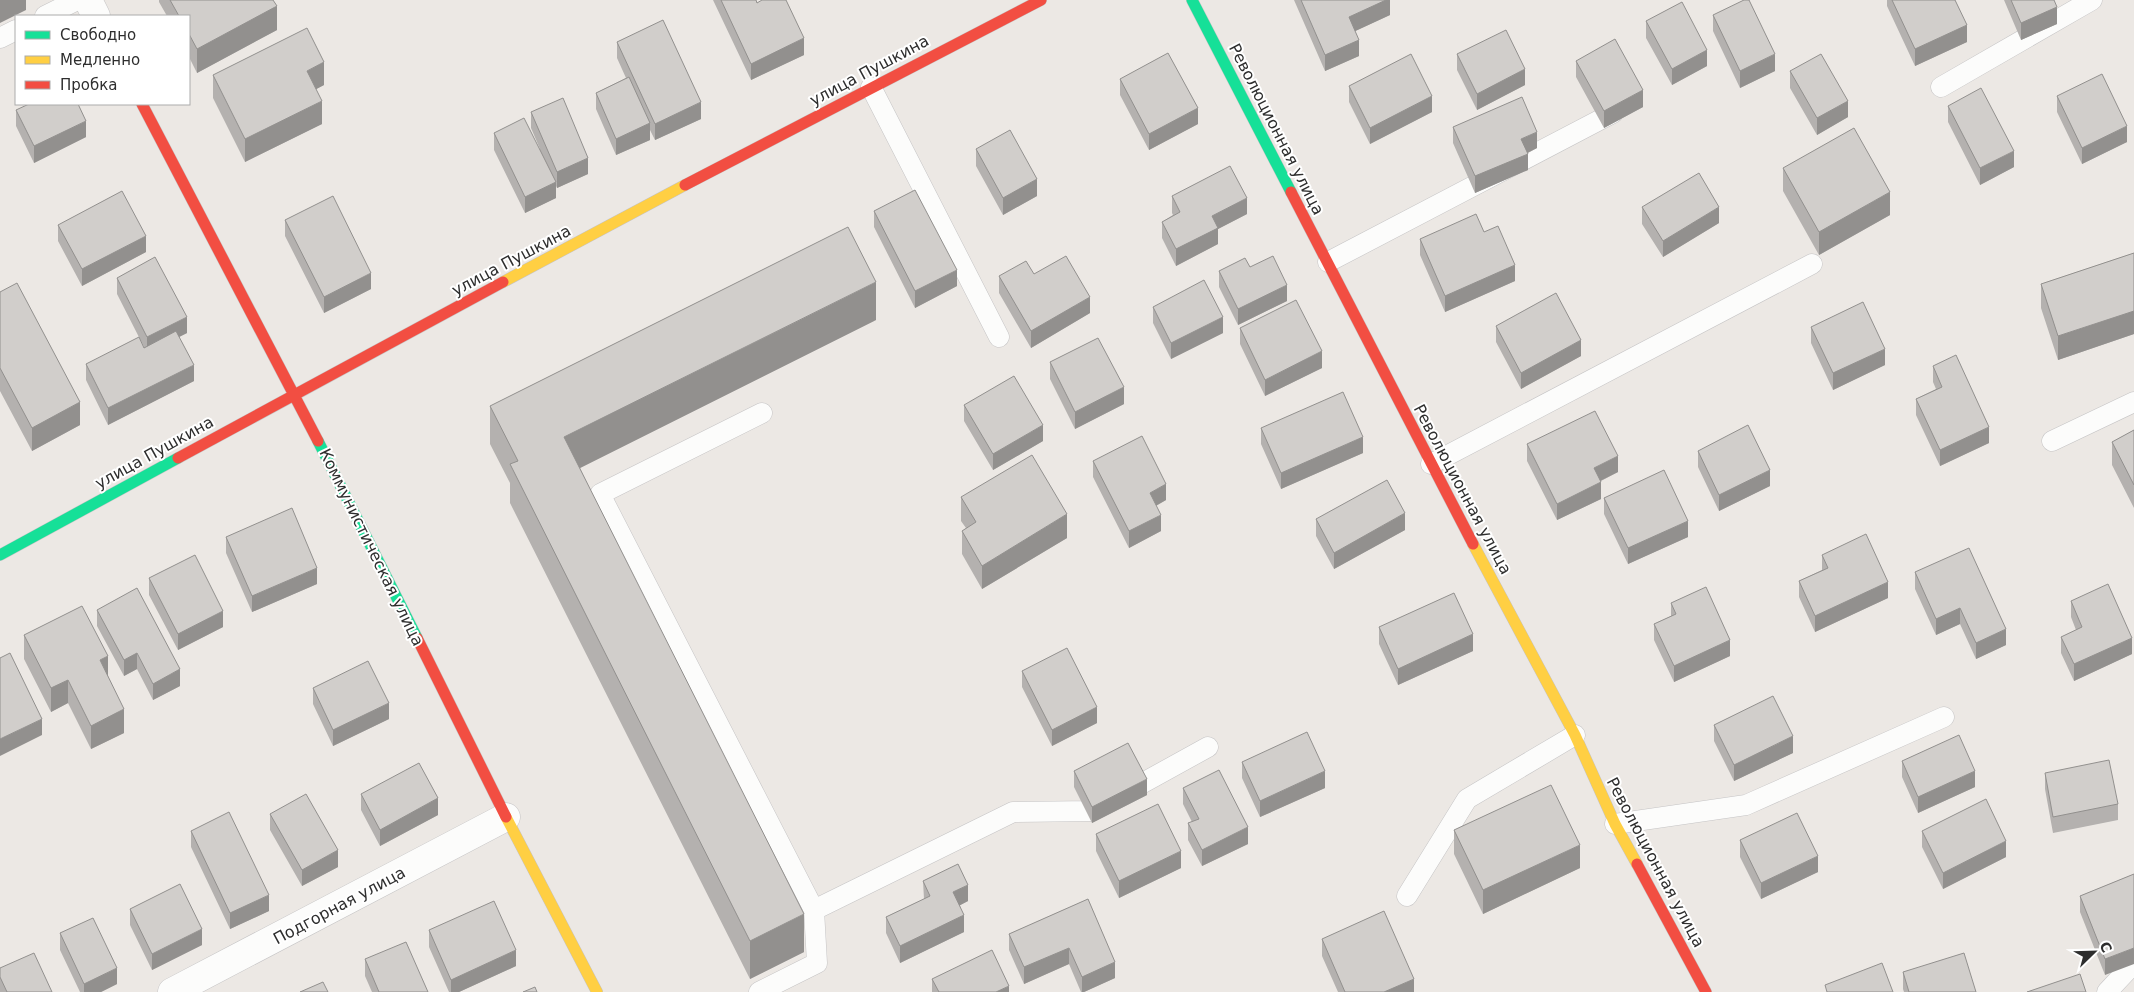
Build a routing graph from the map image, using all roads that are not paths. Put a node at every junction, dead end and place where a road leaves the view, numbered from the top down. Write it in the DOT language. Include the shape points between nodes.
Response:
graph roads {
  1 [pos="77,0"];
  2 [pos="88,0"];
  3 [pos="1041,0"];
  4 [pos="1192,0"];
  5 [pos="2092,0"];
  6 [pos="47,15"];
  7 [pos="96,15"];
  8 [pos="15,30"];
  9 [pos="0,38"];
  10 [pos="871,87"];
  11 [pos="1941,87"];
  12 [pos="143,105"];
  13 [pos="1613,113"];
  14 [pos="1328,262"];
  15 [pos="1812,264"];
  16 [pos="999,337"];
  17 [pos="294,394"];
  18 [pos="2134,402"];
  19 [pos="762,413"];
  20 [pos="2052,441"];
  21 [pos="1431,464"];
  22 [pos="0,555"];
  23 [pos="1944,718"];
  24 [pos="1575,735"];
  25 [pos="1208,746"];
  26 [pos="506,817"];
  27 [pos="1615,824"];
  28 [pos="1407,896"];
  29 [pos="814,910"];
  30 [pos="2134,963"];
  31 [pos="172,992"];
  32 [pos="597,992"];
  33 [pos="759,992"];
  34 [pos="1706,992"];
  35 [pos="2107,992"];
  1 -- 6 [label="lane"];
  2 -- 7 [label="street"];
  3 -- 10 [label="street, улица Пушкина"];
  4 -- 14 [label="street, Революционная улица"];
  5 -- 11 [label="lane"];
  8 -- 9 [label="lane"];
  10 -- 16 [label="lane"];
  10 -- 17 [label="street, улица Пушкина"];
  12 -- 17 [label="street, Коммунистическая улица"];
  13 -- 14 [label="lane"];
  14 -- 21 [label="street, Революционная улица"];
  15 -- 21 [label="lane"];
  17 -- 22 [label="street, улица Пушкина"];
  17 -- 26 [label="street, Коммунистическая улица"];
  18 -- 20 [label="lane"];
  19 -- 29 [label="lane" via="600,494"];
  21 -- 24 [label="street, Революционная улица"];
  23 -- 27 [label="lane" via="1746,805"];
  24 -- 27 [label="street, Революционная улица"];
  24 -- 28 [label="lane" via="1467,799"];
  25 -- 29 [label="lane" via="1092,811 1013,812"];
  26 -- 31 [label="street, Подгорная улица"];
  26 -- 32 [label="street, Коммунистическая улица"];
  27 -- 34 [label="street, Революционная улица"];
  29 -- 33 [label="lane" via="817,963"];
  30 -- 35 [label="lane"];
}
